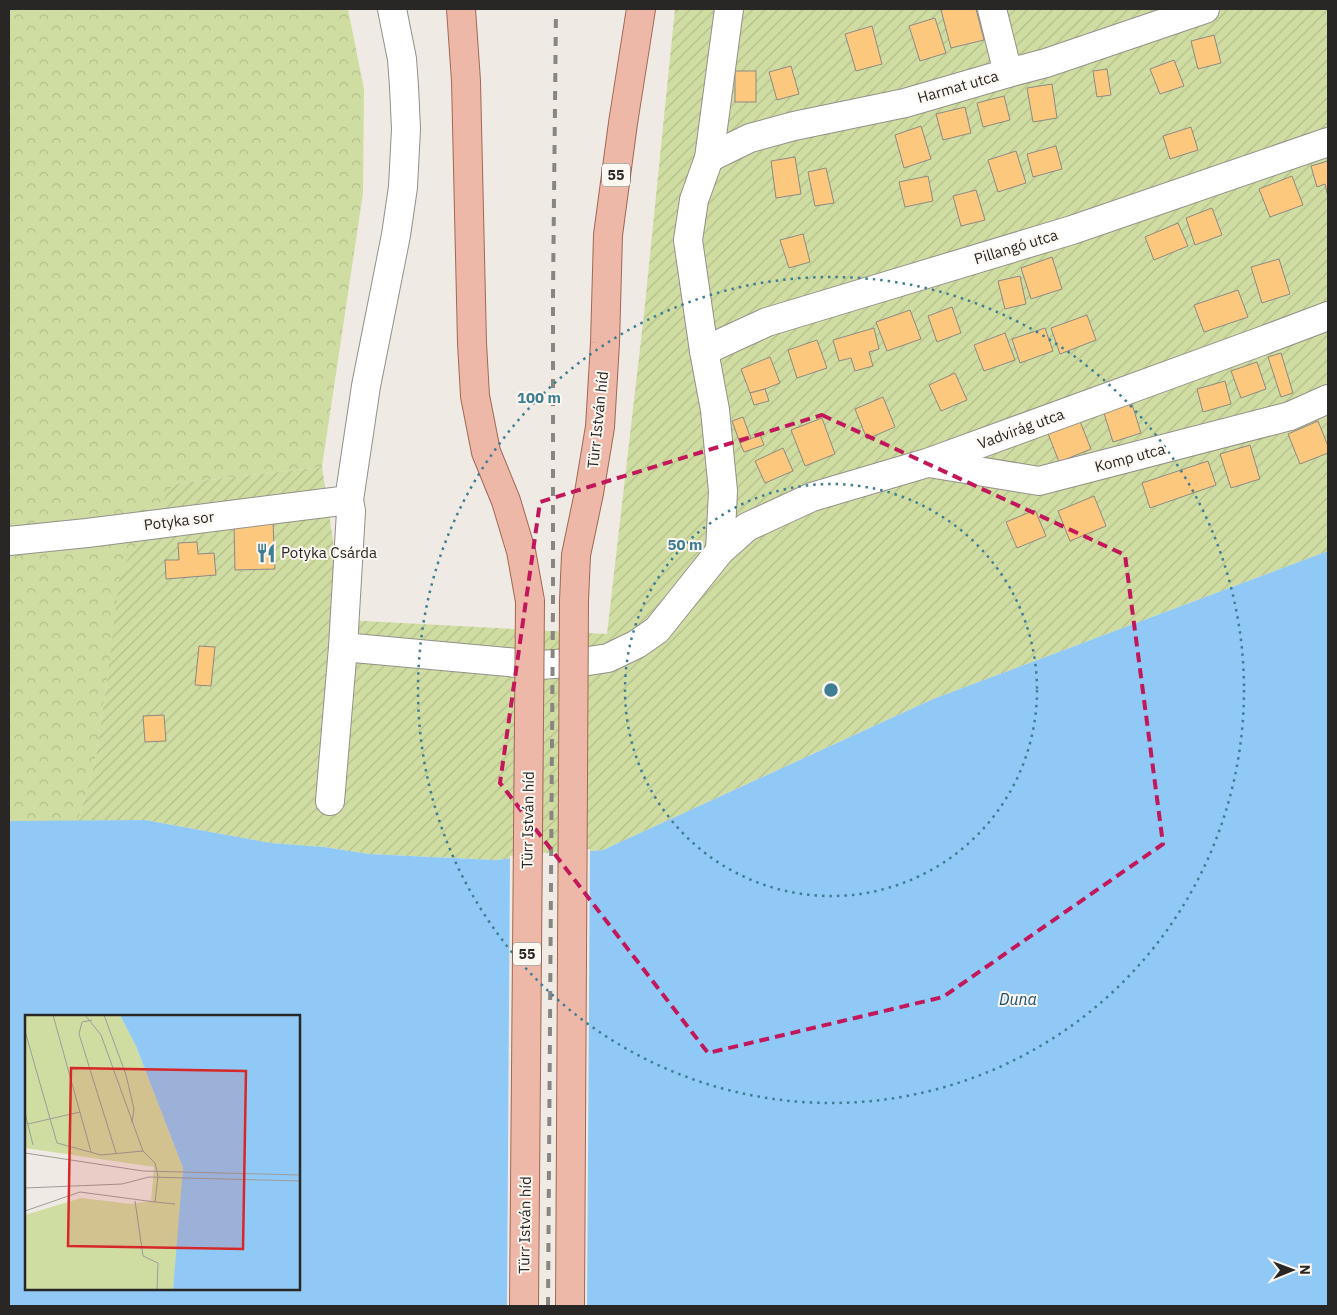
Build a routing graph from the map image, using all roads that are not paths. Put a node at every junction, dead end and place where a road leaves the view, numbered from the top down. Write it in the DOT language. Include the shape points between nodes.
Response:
graph roads {
  1 [pos="392,9"];
  2 [pos="461,9"];
  3 [pos="642,9"];
  4 [pos="729,9"];
  5 [pos="992,9"];
  6 [pos="1205,9"];
  7 [pos="1008,73"];
  8 [pos="1328,142"];
  9 [pos="709,158"];
  10 [pos="1328,316"];
  11 [pos="704,350"];
  12 [pos="1328,399"];
  13 [pos="927,463"];
  14 [pos="349,500"];
  15 [pos="9,541"];
  16 [pos="720,551"];
  17 [pos="343,647"];
  18 [pos="330,801"];
  19 [pos="524,1306"];
  20 [pos="570,1306"];
  1 -- 14 [label="street" via="404,86 403,187 366,386"];
  2 -- 19 [label="main road, Türr István híd / 55, bridge" via="475,396 486,452 506,501 521,551 530,601"];
  3 -- 20 [label="main road, Türr István híd / 55, bridge" via="608,235 600,427 576,556"];
  4 -- 9 [label="street"];
  5 -- 7 [label="street"];
  6 -- 7 [label="street, Harmat utca"];
  7 -- 9 [label="street, Harmat utca" via="904,102 750,138"];
  8 -- 11 [label="street, Pillangó utca" via="1072,230 767,322"];
  9 -- 11 [label="street" via="694,200 688,240"];
  10 -- 13 [label="street, Vadvirág utca"];
  11 -- 16 [label="street" via="715,410 723,491"];
  12 -- 13 [label="street, Komp utca" via="1290,416 1039,481"];
  13 -- 16 [label="street, Vadvirág utca" via="812,496 747,527"];
  14 -- 15 [label="street, Potyka sor"];
  14 -- 17 [label="street"];
  16 -- 17 [label="street, Vadvirág utca" via="657,630 608,658 540,665"];
  17 -- 18 [label="street"];
}
